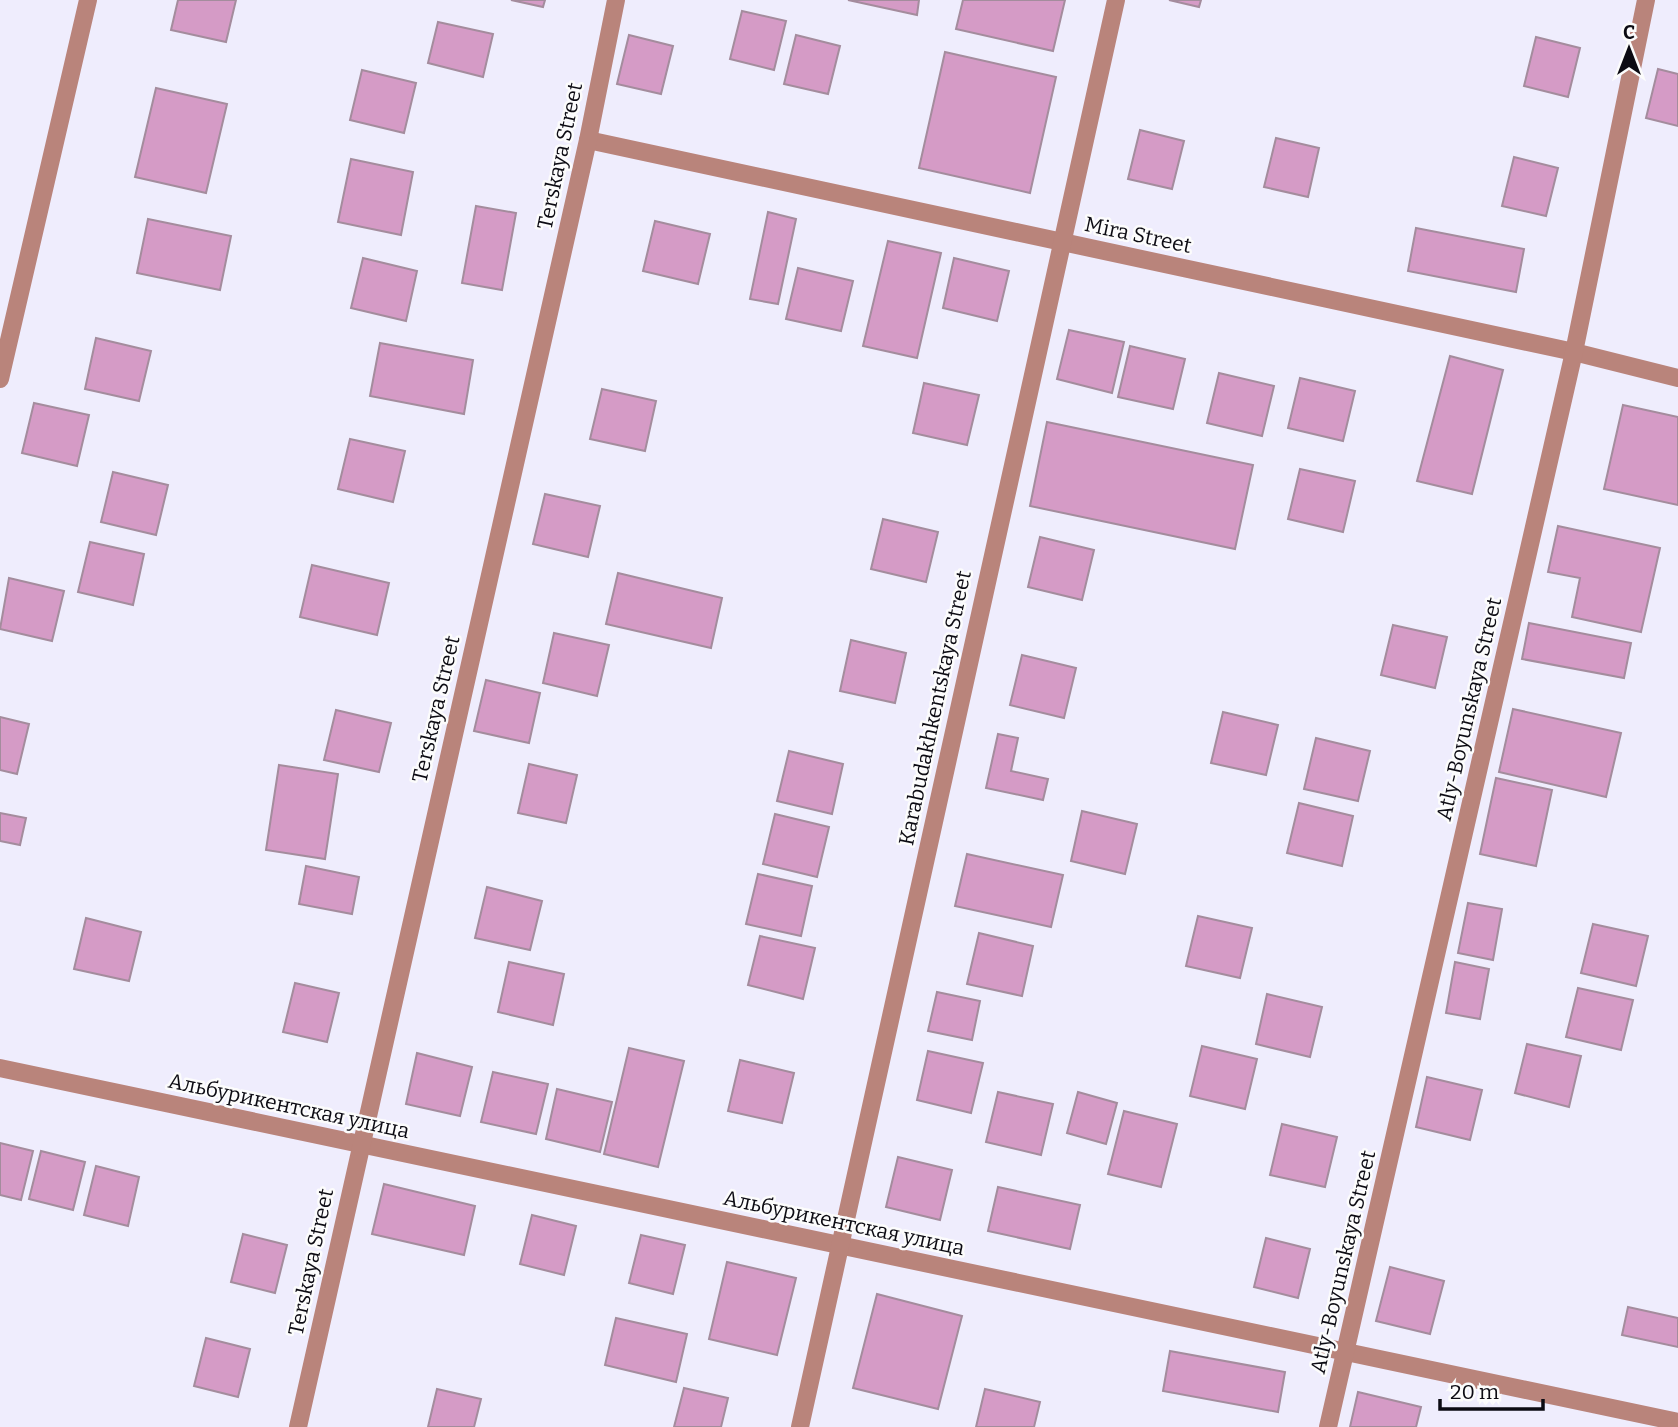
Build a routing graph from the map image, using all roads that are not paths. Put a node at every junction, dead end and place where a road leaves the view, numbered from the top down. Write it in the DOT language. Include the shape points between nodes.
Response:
graph roads {
  1 [pos="88,0"];
  2 [pos="616,0"];
  3 [pos="1116,0"];
  4 [pos="1646,0"];
  5 [pos="588,140"];
  6 [pos="1062,242"];
  7 [pos="1574,352"];
  8 [pos="1678,378"];
  9 [pos="0,379"];
  10 [pos="0,1068"];
  11 [pos="360,1144"];
  12 [pos="839,1245"];
  13 [pos="1346,1352"];
  14 [pos="1678,1422"];
  15 [pos="299,1427"];
  16 [pos="800,1427"];
  17 [pos="1328,1427"];
  1 -- 9 [label="street"];
  2 -- 5 [label="street, Terskaya Street"];
  3 -- 6 [label="street, Karabudakhkentskaya Street"];
  4 -- 7 [label="street, Atly-Boyunskaya Street"];
  5 -- 6 [label="street, Mira Street"];
  5 -- 11 [label="street, Terskaya Street"];
  6 -- 7 [label="street, Mira Street"];
  6 -- 12 [label="street, Karabudakhkentskaya Street"];
  7 -- 8 [label="street, Mira Street"];
  7 -- 13 [label="street, Atly-Boyunskaya Street"];
  10 -- 11 [label="street, Альбурикентская улица"];
  11 -- 12 [label="street, Альбурикентская улица"];
  11 -- 15 [label="street, Terskaya Street"];
  12 -- 13 [label="street, Альбурикентская улица"];
  12 -- 16 [label="street, Karabudakhkentskaya Street"];
  13 -- 14 [label="street, Альбурикентская улица"];
  13 -- 17 [label="street, Atly-Boyunskaya Street"];
}
